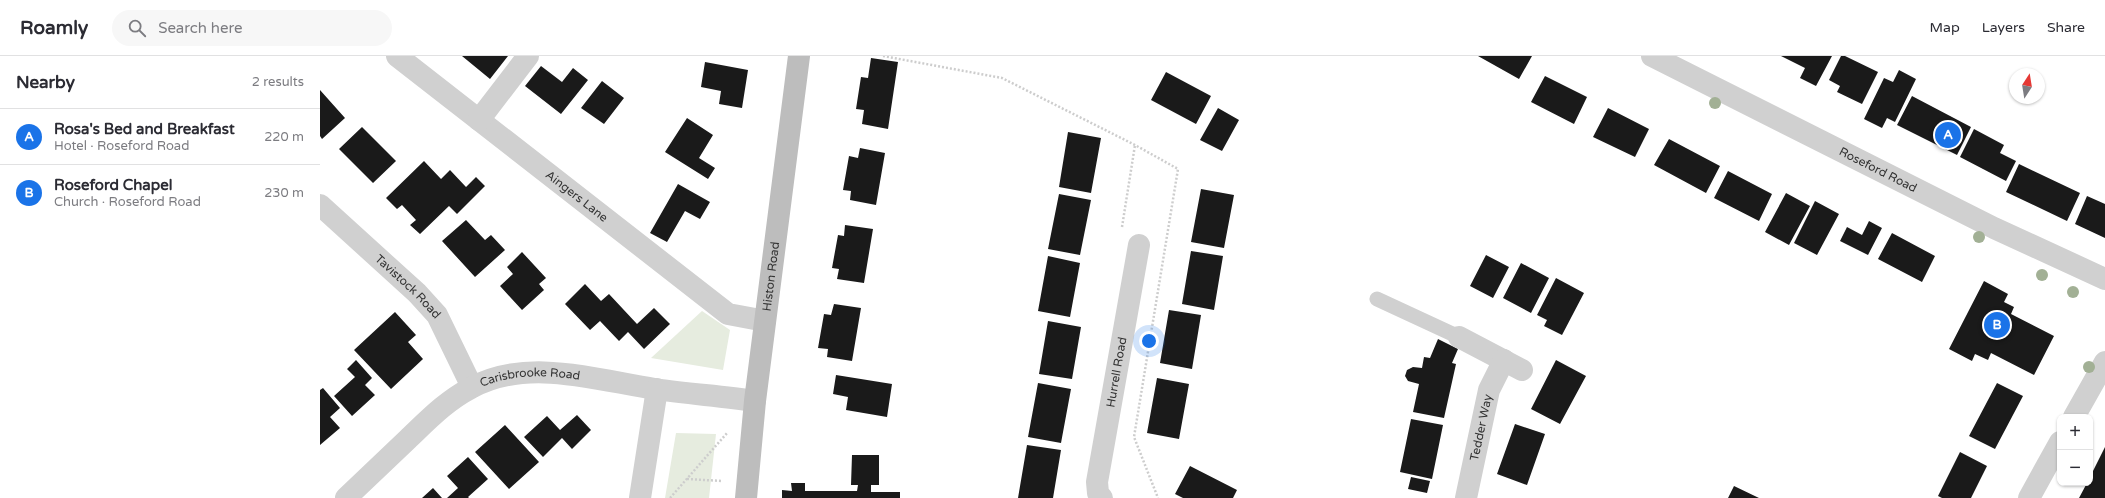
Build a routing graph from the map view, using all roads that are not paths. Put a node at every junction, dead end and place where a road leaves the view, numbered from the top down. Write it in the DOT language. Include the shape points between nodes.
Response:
graph roads {
  1 [pos="396,56"];
  2 [pos="528,56"];
  3 [pos="799,56"];
  4 [pos="1652,56"];
  5 [pos="479,120"];
  6 [pos="320,205"];
  7 [pos="1139,245"];
  8 [pos="2105,279"];
  9 [pos="1377,299"];
  10 [pos="765,321"];
  11 [pos="1459,337"];
  12 [pos="1504,360"];
  13 [pos="2105,362"];
  14 [pos="1522,370"];
  15 [pos="472,387"];
  16 [pos="657,389"];
  17 [pos="755,401"];
  18 [pos="2076,414"];
  19 [pos="2057,447"];
  20 [pos="346,498"];
  21 [pos="640,498"];
  22 [pos="746,498"];
  23 [pos="1102,498"];
  24 [pos="1466,498"];
  25 [pos="2029,498"];
  1 -- 5 [label="street, Aingers Lane"];
  2 -- 5 [label="street"];
  3 -- 10 [label="main road, Histon Road"];
  4 -- 8 [label="street, Roseford Road" via="1994,228"];
  5 -- 10 [label="street, Aingers Lane" via="728,314"];
  6 -- 15 [label="street, Tavistock Road" via="417,293 437,315"];
  7 -- 23 [label="street, Hurrell Road" via="1097,482 1098,493"];
  9 -- 11 [label="lane"];
  10 -- 17 [label="main road, Histon Road"];
  11 -- 12 [label="street"];
  12 -- 14 [label="street"];
  12 -- 24 [label="street, Tedder Way" via="1489,390"];
  13 -- 18 [label="street"];
  15 -- 16 [label="street, Carisbrooke Road" via="504,376 532,371"];
  15 -- 20 [label="street, Carisbrooke Road" via="445,403"];
  16 -- 17 [label="street, Carisbrooke Road"];
  16 -- 21 [label="street"];
  17 -- 22 [label="main road, Histon Road"];
  19 -- 25 [label="street"];
}
